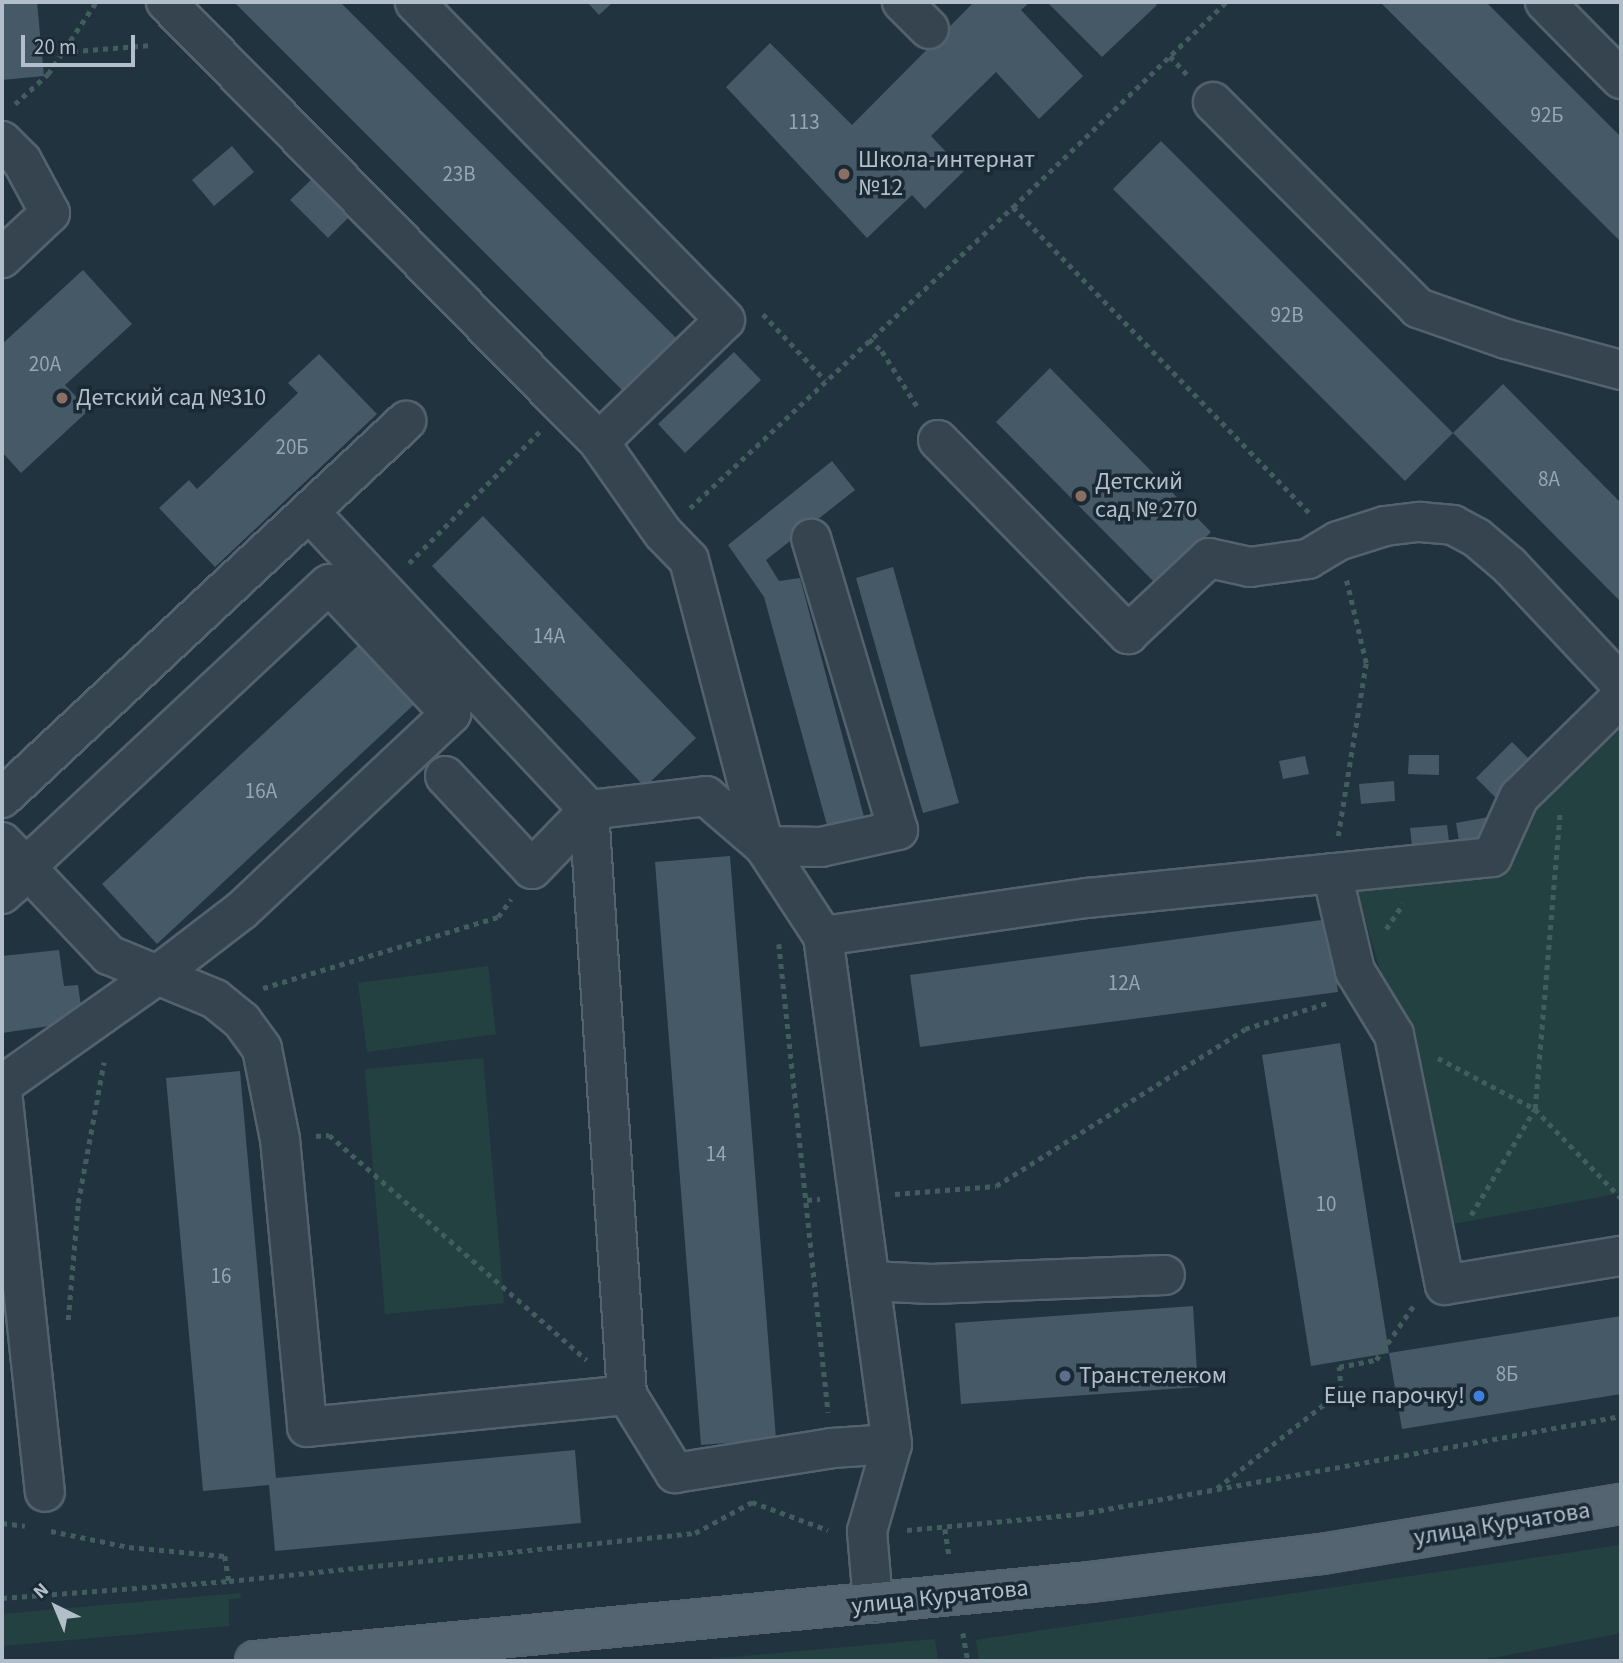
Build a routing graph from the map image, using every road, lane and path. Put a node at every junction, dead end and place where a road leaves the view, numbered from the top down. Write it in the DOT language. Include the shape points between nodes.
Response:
graph roads {
  1 [pos="96,2"];
  2 [pos="166,2"];
  3 [pos="415,2"];
  4 [pos="902,2"];
  5 [pos="1226,2"];
  6 [pos="1545,2"];
  7 [pos="929,29"];
  8 [pos="203,41"];
  9 [pos="63,52"];
  10 [pos="1621,79"];
  11 [pos="1213,102"];
  12 [pos="6,125"];
  13 [pos="1013,207"];
  14 [pos="2,258"];
  15 [pos="870,339"];
  16 [pos="1621,370"];
  17 [pos="564,407"];
  18 [pos="406,421"];
  19 [pos="938,440"];
  20 [pos="599,442"];
  21 [pos="310,513"];
  22 [pos="663,534"];
  23 [pos="811,539"];
  24 [pos="1338,541"];
  25 [pos="381,590"];
  26 [pos="1621,684"];
  27 [pos="1621,697"];
  28 [pos="445,776"];
  29 [pos="2,797"];
  30 [pos="589,810"];
  31 [pos="764,846"];
  32 [pos="1433,863"];
  33 [pos="12,865"];
  34 [pos="532,869"];
  35 [pos="1332,873"];
  36 [pos="823,936"];
  37 [pos="779,940"];
  38 [pos="1355,971"];
  39 [pos="156,976"];
  40 [pos="215,999"];
  41 [pos="114,1006"];
  42 [pos="1394,1035"];
  43 [pos="2,1084"];
  44 [pos="2,1091"];
  45 [pos="280,1139"];
  46 [pos="858,1197"];
  47 [pos="1621,1198"];
  48 [pos="807,1200"];
  49 [pos="1621,1256"];
  50 [pos="1165,1275"];
  51 [pos="870,1282"];
  52 [pos="68,1323"];
  53 [pos="627,1395"];
  54 [pos="1621,1416"];
  55 [pos="892,1444"];
  56 [pos="832,1448"];
  57 [pos="764,1494"];
  58 [pos="752,1502"];
  59 [pos="1621,1504"];
  60 [pos="40,1510"];
  61 [pos="2,1523"];
  62 [pos="48,1530"];
  63 [pos="867,1531"];
  64 [pos="229,1581"];
  65 [pos="2,1598"];
  66 [pos="873,1603"];
  67 [pos="255,1661"];
  1 -- 9 [label="path"];
  2 -- 8 [label="lane"];
  3 -- 20 [label="lane" via="725,320"];
  4 -- 7 [label="lane"];
  5 -- 13 [label="path"];
  6 -- 10 [label="lane"];
  8 -- 9 [label="path"];
  8 -- 17 [label="lane"];
  9 -- 12 [label="path"];
  11 -- 16 [label="lane" via="1418,308 1506,339"];
  12 -- 14 [label="lane" via="50,213"];
  13 -- 15 [label="path"];
  13 -- 24 [label="path"];
  15 -- 19 [label="path"];
  15 -- 22 [label="path"];
  17 -- 20 [label="lane"];
  17 -- 25 [label="path"];
  18 -- 21 [label="lane"];
  19 -- 24 [label="lane" via="1128,634 1209,558 1250,567 1308,559"];
  20 -- 22 [label="lane"];
  21 -- 25 [label="lane"];
  21 -- 29 [label="lane"];
  22 -- 31 [label="lane" via="689,560"];
  23 -- 31 [label="lane" via="898,830 821,848"];
  24 -- 26 [label="lane" via="1385,526 1453,525 1510,566"];
  24 -- 35 [label="path" via="1366,663"];
  25 -- 30 [label="lane"];
  27 -- 32 [label="lane" via="1519,797 1492,857"];
  28 -- 34 [label="lane"];
  30 -- 31 [label="lane" via="706,796"];
  30 -- 34 [label="lane"];
  30 -- 53 [label="lane"];
  31 -- 36 [label="lane"];
  32 -- 35 [label="lane"];
  32 -- 38 [label="path"];
  33 -- 39 [label="lane" via="109,955"];
  33 -- 39 [label="lane" via="328,584 450,714 242,910"];
  34 -- 40 [label="path" via="498,917 275,986"];
  35 -- 36 [label="lane" via="1088,898"];
  35 -- 38 [label="lane"];
  36 -- 46 [label="lane"];
  37 -- 48 [label="path"];
  38 -- 42 [label="lane"];
  38 -- 46 [label="path" via="1333,1001 1245,1029 996,1186"];
  39 -- 40 [label="lane"];
  39 -- 41 [label="lane"];
  40 -- 45 [label="lane" via="242,1021 262,1049"];
  41 -- 43 [label="lane"];
  41 -- 52 [label="path" via="78,1203"];
  42 -- 47 [label="path" via="1535,1109"];
  42 -- 49 [label="lane" via="1445,1285"];
  44 -- 60 [label="lane"];
  45 -- 53 [label="path" via="329,1135"];
  45 -- 53 [label="lane" via="307,1427"];
  46 -- 48 [label="path"];
  46 -- 51 [label="lane"];
  48 -- 56 [label="path"];
  50 -- 51 [label="lane"];
  51 -- 55 [label="lane"];
  53 -- 56 [label="lane" via="675,1474"];
  54 -- 63 [label="path" via="1079,1514"];
  55 -- 56 [label="lane"];
  55 -- 63 [label="lane"];
  57 -- 58 [label="path"];
  58 -- 63 [label="path" via="828,1530"];
  58 -- 64 [label="path" via="695,1533"];
  59 -- 66 [label="main road, улица Курчатова" via="1321,1554"];
  60 -- 61 [label="path"];
  62 -- 64 [label="path" via="129,1547 225,1556"];
  63 -- 66 [label="lane"];
  64 -- 65 [label="path"];
  66 -- 67 [label="main road, улица Курчатова"];
}
